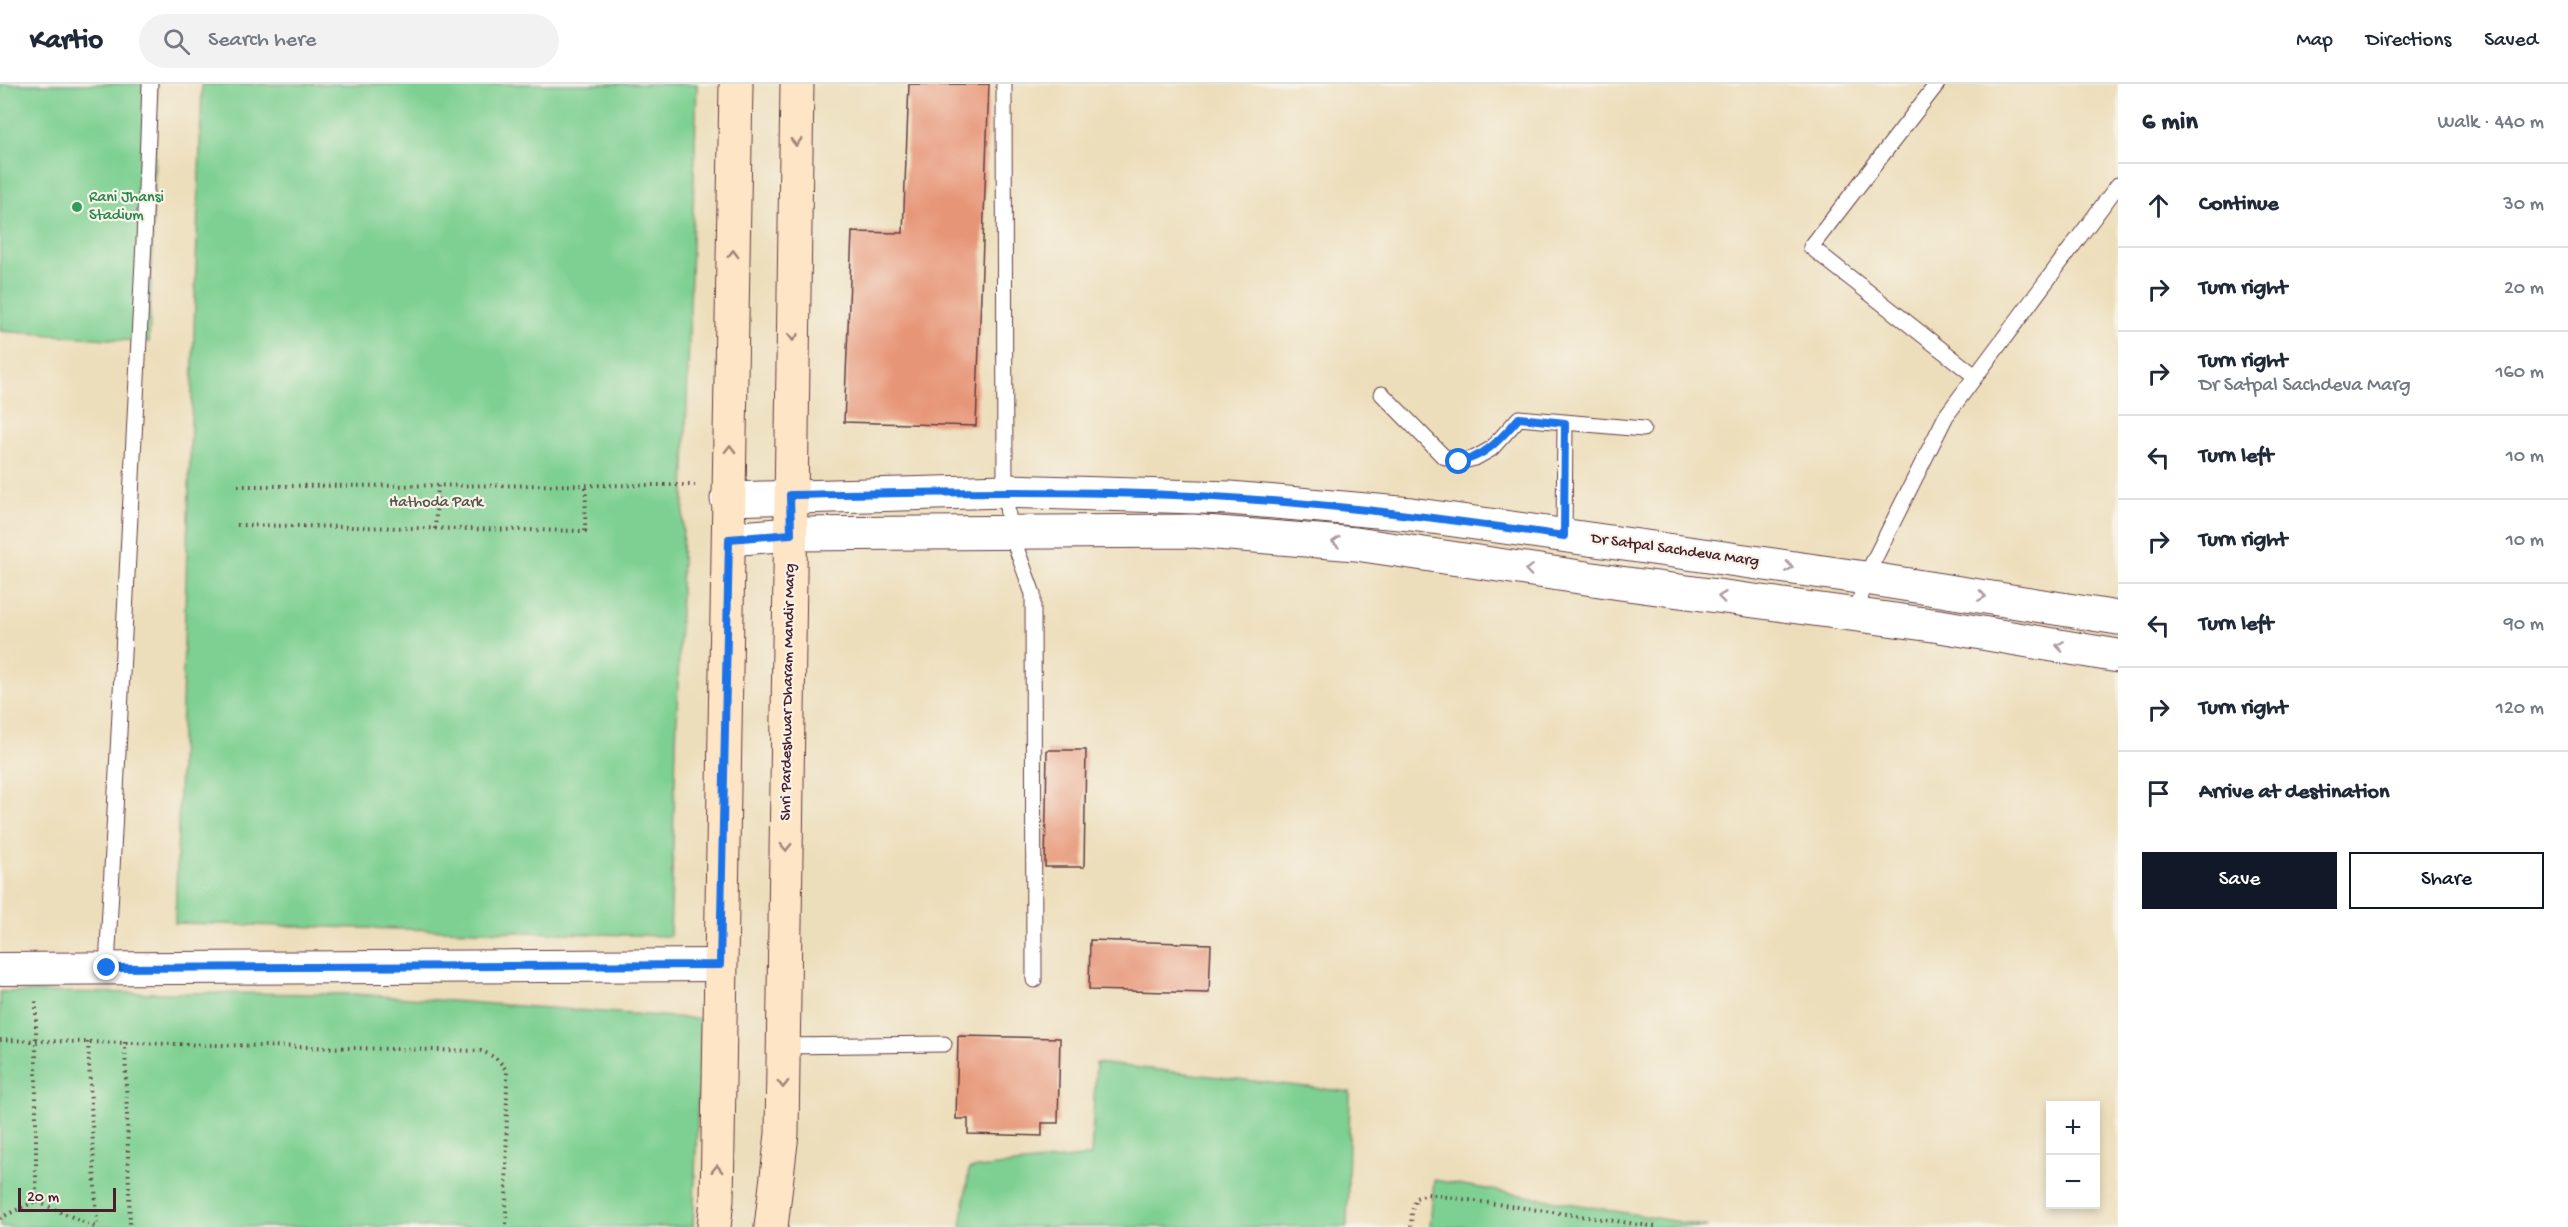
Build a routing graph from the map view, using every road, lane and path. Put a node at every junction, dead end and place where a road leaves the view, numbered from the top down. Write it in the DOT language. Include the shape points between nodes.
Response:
graph roads {
  1 [pos="150,84"];
  2 [pos="736,84"];
  3 [pos="797,84"];
  4 [pos="1004,84"];
  5 [pos="1937,84"];
  6 [pos="2118,185"];
  7 [pos="1975,376"];
  8 [pos="1382,394"];
  9 [pos="1565,423"];
  10 [pos="1643,429"];
  11 [pos="238,486"];
  12 [pos="438,486"];
  13 [pos="586,486"];
  14 [pos="1005,491"];
  15 [pos="728,492"];
  16 [pos="790,495"];
  17 [pos="237,525"];
  18 [pos="435,529"];
  19 [pos="1010,531"];
  20 [pos="791,534"];
  21 [pos="1564,536"];
  22 [pos="729,539"];
  23 [pos="1865,578"];
  24 [pos="1857,614"];
  25 [pos="2118,618"];
  26 [pos="2118,656"];
  27 [pos="720,965"];
  28 [pos="107,968"];
  29 [pos="0,969"];
  30 [pos="35,969"];
  31 [pos="1034,980"];
  32 [pos="0,1040"];
  33 [pos="37,1040"];
  34 [pos="88,1042"];
  35 [pos="125,1042"];
  36 [pos="944,1044"];
  37 [pos="783,1046"];
  38 [pos="36,1201"];
  39 [pos="0,1218"];
  40 [pos="96,1227"];
  41 [pos="130,1227"];
  42 [pos="506,1227"];
  43 [pos="714,1227"];
  44 [pos="771,1227"];
  45 [pos="1411,1227"];
  46 [pos="1657,1227"];
  1 -- 28 [label="lane"];
  15 -- 2 [label="main road, one-way"];
  3 -- 16 [label="main road, Shri Pardeshwar Dharam Mandir Marg, one-way"];
  4 -- 14 [label="lane"];
  5 -- 7 [label="lane" via="1811,247"];
  6 -- 7 [label="lane"];
  7 -- 23 [label="lane" via="1946,416"];
  8 -- 9 [label="lane" via="1443,456 1459,462 1491,449 1519,418"];
  9 -- 10 [label="lane"];
  9 -- 21 [label="lane"];
  11 -- 12 [label="path"];
  12 -- 13 [label="path"];
  12 -- 18 [label="path"];
  13 -- 15 [label="path"];
  13 -- 18 [label="path" via="585,531"];
  14 -- 16 [label="street, Dr Satpal Sachdeva Marg"];
  14 -- 19 [label="lane"];
  14 -- 21 [label="street, Dr Satpal Sachdeva Marg" via="1230,498 1411,514"];
  15 -- 16 [label="street, Dr Satpal Sachdeva Marg"];
  15 -- 22 [label="main road"];
  16 -- 20 [label="main road, Shri Pardeshwar Dharam Mandir Marg"];
  17 -- 18 [label="path"];
  19 -- 20 [label="street"];
  24 -- 19 [label="street, one-way" via="1356,544 1192,531"];
  19 -- 31 [label="lane" via="1033,594"];
  20 -- 22 [label="street"];
  20 -- 37 [label="main road, Shri Pardeshwar Dharam Mandir Marg, one-way"];
  21 -- 23 [label="street, Dr Satpal Sachdeva Marg, one-way"];
  22 -- 27 [label="main road"];
  23 -- 24 [label="lane"];
  23 -- 25 [label="street, Dr Satpal Sachdeva Marg, one-way"];
  26 -- 24 [label="street, one-way"];
  27 -- 28 [label="street"];
  43 -- 27 [label="main road, one-way"];
  28 -- 30 [label="street"];
  29 -- 30 [label="street"];
  30 -- 33 [label="path"];
  32 -- 33 [label="path"];
  33 -- 34 [label="path"];
  33 -- 38 [label="path"];
  34 -- 35 [label="path"];
  34 -- 40 [label="path"];
  35 -- 41 [label="path"];
  35 -- 42 [label="path" via="481,1051 494,1056 507,1072"];
  36 -- 37 [label="lane"];
  37 -- 44 [label="main road, Shri Pardeshwar Dharam Mandir Marg, one-way" via="782,1134"];
  38 -- 39 [label="path"];
  38 -- 40 [label="path"];
  45 -- 46 [label="path" via="1416,1198 1427,1194"];
}
